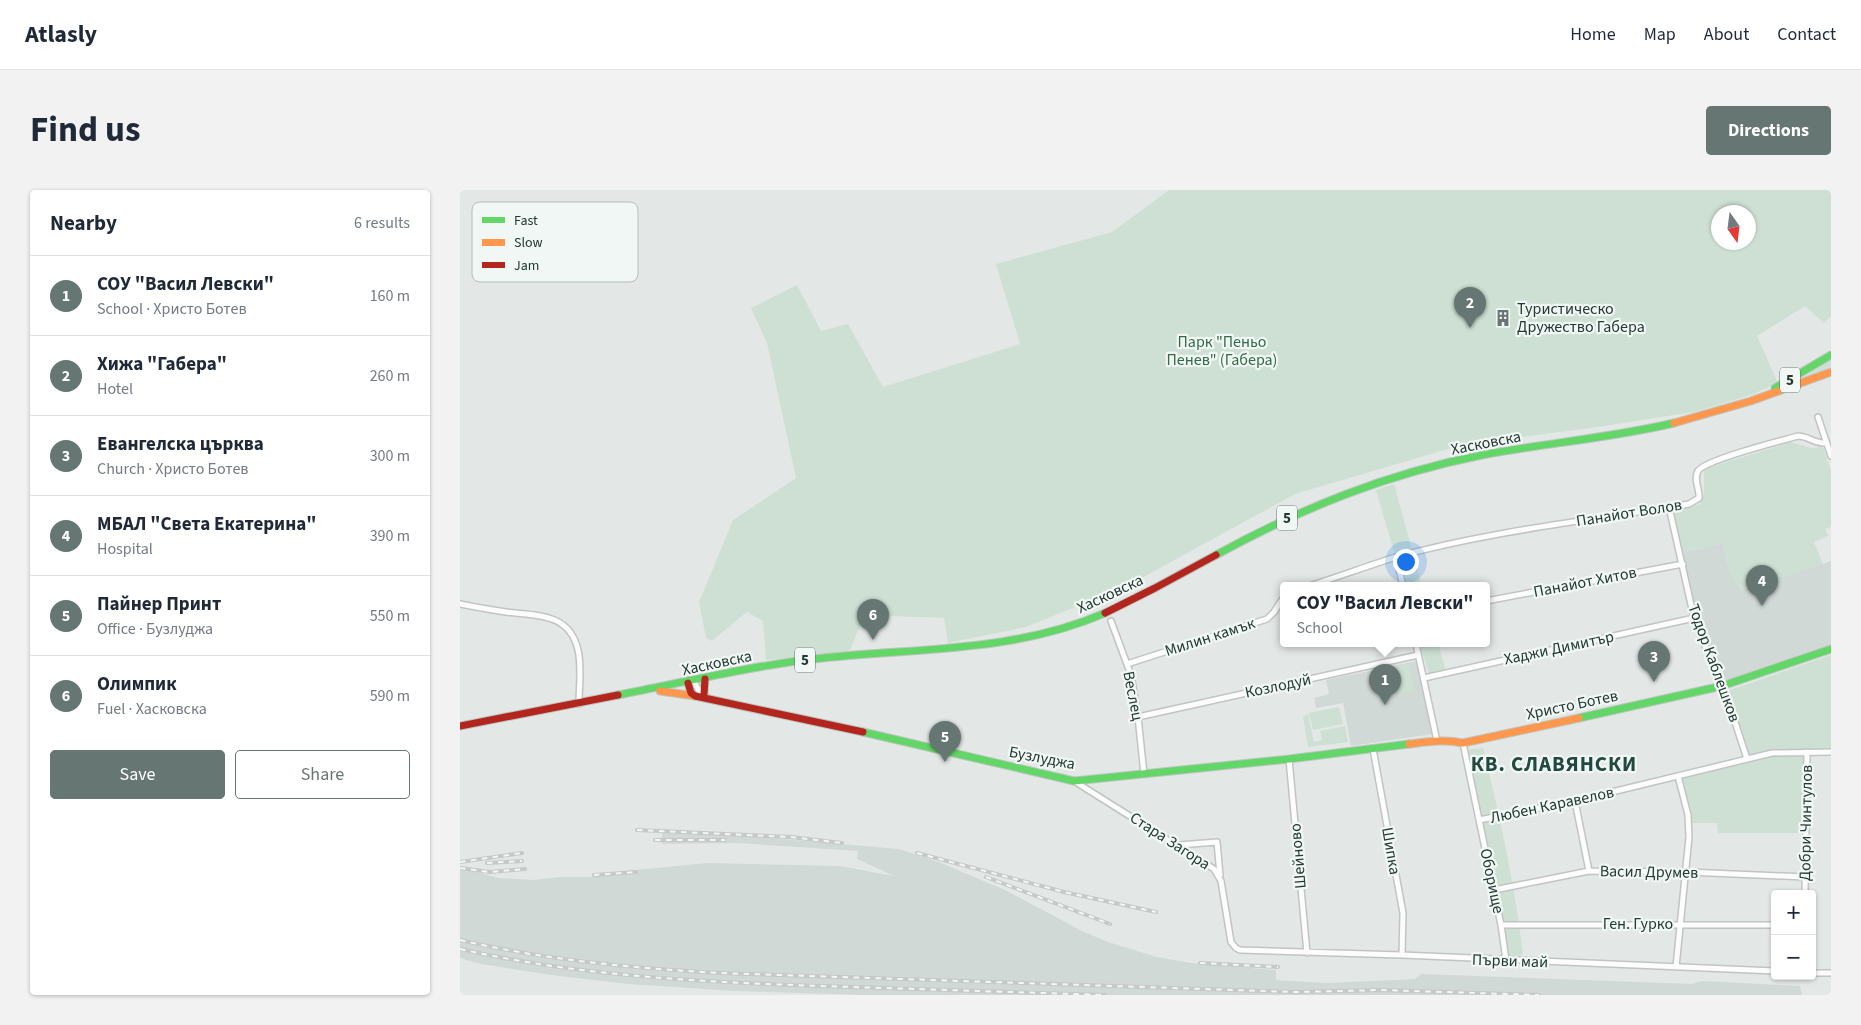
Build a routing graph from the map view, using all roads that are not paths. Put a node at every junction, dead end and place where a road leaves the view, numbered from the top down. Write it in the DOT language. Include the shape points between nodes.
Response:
graph roads {
  1 [pos="1831,355"];
  2 [pos="1831,372"];
  3 [pos="1747,402"];
  4 [pos="1818,417"];
  5 [pos="1826,443"];
  6 [pos="1831,456"];
  7 [pos="1669,507"];
  8 [pos="1396,557"];
  9 [pos="1683,564"];
  10 [pos="1321,582"];
  11 [pos="1402,582"];
  12 [pos="1490,600"];
  13 [pos="1280,603"];
  14 [pos="460,604"];
  15 [pos="1694,618"];
  16 [pos="1111,622"];
  17 [pos="1417,647"];
  18 [pos="1831,649"];
  19 [pos="1418,655"];
  20 [pos="1127,664"];
  21 [pos="1424,678"];
  22 [pos="706,679"];
  23 [pos="691,682"];
  24 [pos="1722,686"];
  25 [pos="643,691"];
  26 [pos="704,694"];
  27 [pos="695,696"];
  28 [pos="711,699"];
  29 [pos="579,704"];
  30 [pos="1138,717"];
  31 [pos="460,726"];
  32 [pos="1437,741"];
  33 [pos="1463,743"];
  34 [pos="1373,749"];
  35 [pos="1807,752"];
  36 [pos="1831,752"];
  37 [pos="1289,758"];
  38 [pos="1747,759"];
  39 [pos="1144,774"];
  40 [pos="1678,776"];
  41 [pos="1074,781"];
  42 [pos="1575,801"];
  43 [pos="1479,820"];
  44 [pos="1178,845"];
  45 [pos="1589,871"];
  46 [pos="1687,872"];
  47 [pos="1806,877"];
  48 [pos="1221,880"];
  49 [pos="1494,890"];
  50 [pos="1805,890"];
  51 [pos="1679,924"];
  52 [pos="1501,925"];
  53 [pos="1771,925"];
  54 [pos="1244,950"];
  55 [pos="1307,953"];
  56 [pos="1402,955"];
  57 [pos="1506,960"];
  58 [pos="1676,968"];
  59 [pos="1771,971"];
  60 [pos="1816,973"];
  61 [pos="1831,973"];
  1 -- 3 [label="main road, Хасковска / 5"];
  2 -- 3 [label="main road, Хасковска / 5"];
  3 -- 22 [label="main road, Хасковска / 5" via="1671,423 1480,457 1377,483 1305,510 1119,606 1071,626 998,643 812,658"];
  4 -- 5 [label="street"];
  5 -- 6 [label="street"];
  5 -- 7 [label="street, Панайот Волов" via="1815,443 1798,436 1705,465 1697,473 1699,498 1689,504"];
  7 -- 8 [label="street, Панайот Волов" via="1504,534"];
  7 -- 9 [label="street, Тодор Каблешков"];
  8 -- 10 [label="street"];
  8 -- 11 [label="street"];
  9 -- 12 [label="street, Панайот Хитов"];
  9 -- 15 [label="street, Тодор Каблешков"];
  13 -- 20 [label="street, Милин камък" via="1266,619"];
  14 -- 29 [label="street" via="534,614 555,619 564,625 578,649"];
  15 -- 21 [label="street, Хаджи Димитър"];
  15 -- 24 [label="street, Тодор Каблешков"];
  16 -- 20 [label="street, Веслец"];
  17 -- 19 [label="street"];
  18 -- 24 [label="main road, Христо Ботев"];
  19 -- 21 [label="street"];
  19 -- 30 [label="street, Козлодуй"];
  20 -- 30 [label="street, Веслец"];
  21 -- 32 [label="street"];
  22 -- 23 [label="main road, Хасковска / 5"];
  22 -- 26 [label="main road"];
  23 -- 25 [label="main road, Хасковска / 5"];
  23 -- 26 [label="street, Бузлуджа"];
  23 -- 27 [label="main road" via="691,693"];
  24 -- 33 [label="main road, Христо Ботев"];
  24 -- 38 [label="street, Тодор Каблешков"];
  25 -- 27 [label="main road, Бузлуджа"];
  25 -- 29 [label="main road, Хасковска / 5"];
  26 -- 28 [label="main road, Бузлуджа"];
  27 -- 28 [label="main road, Бузлуджа"];
  28 -- 41 [label="main road, Бузлуджа"];
  29 -- 31 [label="main road, Хасковска / 5"];
  30 -- 39 [label="street, Веслец"];
  32 -- 33 [label="main road, Христо Ботев"];
  32 -- 34 [label="main road, Христо Ботев"];
  33 -- 43 [label="street, Оборище"];
  34 -- 37 [label="main road, Бузлуджа"];
  34 -- 56 [label="street, Шипка" via="1403,913"];
  35 -- 36 [label="street, Любен Каравелов"];
  35 -- 38 [label="street, Любен Каравелов" via="1772,753"];
  35 -- 47 [label="street, Добри Чинтулов"];
  37 -- 39 [label="main road, Бузлуджа"];
  37 -- 55 [label="street, Шейново"];
  38 -- 40 [label="street, Любен Каравелов"];
  39 -- 41 [label="main road, Бузлуджа"];
  40 -- 42 [label="street, Любен Каравелов"];
  40 -- 46 [label="street" via="1688,815"];
  41 -- 44 [label="street, Стара Загора"];
  42 -- 43 [label="street, Любен Каравелов"];
  42 -- 45 [label="street"];
  43 -- 49 [label="street, Оборище"];
  44 -- 48 [label="street, Стара Загора" via="1214,869"];
  44 -- 48 [label="street" via="1217,842"];
  45 -- 46 [label="street, Васил Друмев"];
  45 -- 49 [label="street, Васил Друмев"];
  46 -- 47 [label="street, Васил Друмев"];
  46 -- 51 [label="street"];
  47 -- 50 [label="street, Добри Чинтулов"];
  48 -- 54 [label="street, Стара Загора" via="1232,942 1236,948"];
  49 -- 52 [label="street, Оборище"];
  51 -- 52 [label="street, Ген. Гурко"];
  51 -- 53 [label="street, Ген. Гурко"];
  51 -- 58 [label="street"];
  52 -- 57 [label="street, Оборище"];
  54 -- 55 [label="street, Първи май"];
  55 -- 56 [label="street, Първи май"];
  56 -- 57 [label="street, Първи май"];
  57 -- 58 [label="street, Първи май"];
  58 -- 59 [label="street, Първи май"];
  60 -- 61 [label="street"];
}
